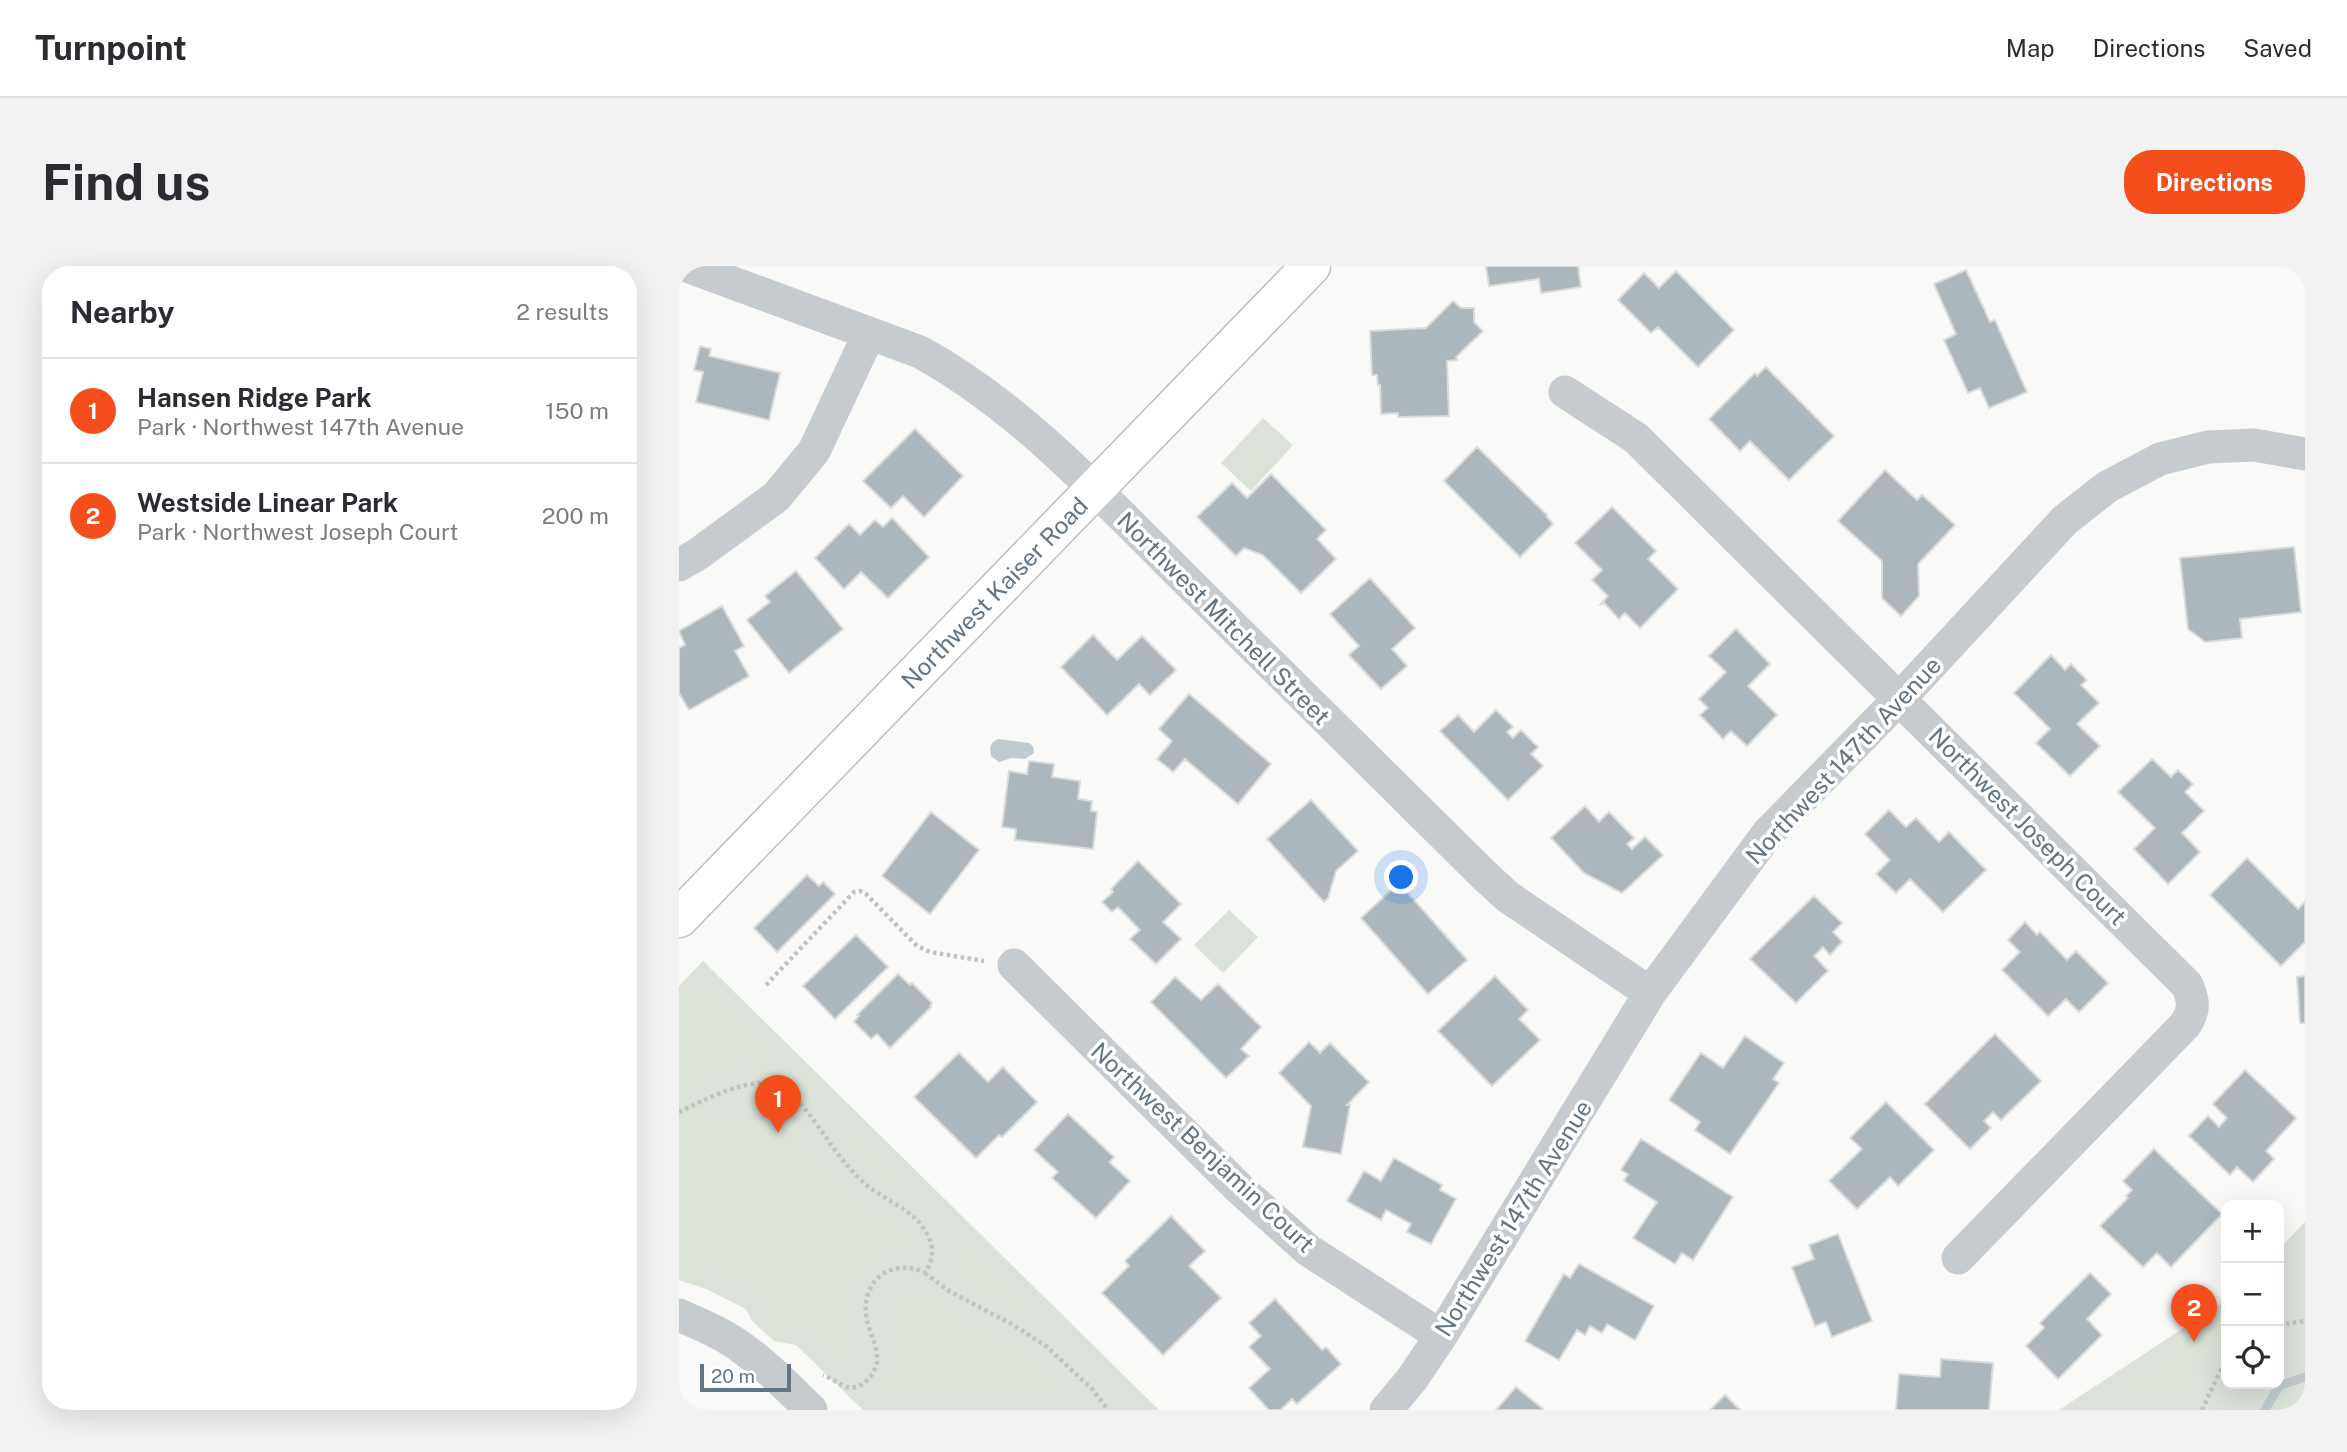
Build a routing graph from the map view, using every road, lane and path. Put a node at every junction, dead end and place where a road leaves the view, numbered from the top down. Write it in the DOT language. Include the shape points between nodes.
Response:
graph roads {
  1 [pos="687,266"];
  2 [pos="1311,266"];
  3 [pos="869,334"];
  4 [pos="1565,392"];
  5 [pos="2305,454"];
  6 [pos="1095,490"];
  7 [pos="679,565"];
  8 [pos="1899,698"];
  9 [pos="679,918"];
  10 [pos="1014,965"];
  11 [pos="766,985"];
  12 [pos="1650,993"];
  13 [pos="679,1112"];
  14 [pos="1958,1258"];
  15 [pos="925,1273"];
  16 [pos="679,1315"];
  17 [pos="2305,1321"];
  18 [pos="2284,1324"];
  19 [pos="1441,1336"];
  20 [pos="2221,1369"];
  21 [pos="819,1373"];
  22 [pos="811,1410"];
  23 [pos="1108,1410"];
  24 [pos="1386,1410"];
  25 [pos="2202,1410"];
  1 -- 3 [label="street, Northwest Mitchell Street"];
  2 -- 6 [label="main road, Northwest Kaiser Road"];
  3 -- 6 [label="street, Northwest Mitchell Street" via="954,370 997,401"];
  3 -- 7 [label="street" via="814,451 776,497"];
  4 -- 8 [label="street, Northwest Joseph Court" via="1636,438"];
  5 -- 8 [label="street, Northwest 147th Avenue" via="2254,445 2208,447 2160,459 2107,487 2065,520"];
  6 -- 9 [label="main road, Northwest Kaiser Road"];
  6 -- 12 [label="street, Northwest Mitchell Street" via="1508,897"];
  8 -- 12 [label="street, Northwest 147th Avenue" via="1768,833"];
  8 -- 14 [label="street, Northwest Joseph Court" via="2178,974 2194,1001 2185,1024"];
  10 -- 11 [label="path" via="949,956 917,946 860,891 854,892"];
  10 -- 19 [label="street, Northwest Benjamin Court" via="1240,1189 1308,1250"];
  12 -- 19 [label="street, Northwest 147th Avenue"];
  13 -- 15 [label="path" via="752,1084 775,1085 811,1117 866,1185 923,1226 933,1253"];
  15 -- 21 [label="path" via="897,1268 880,1275 870,1288 865,1315 877,1362 871,1376 859,1387 849,1388"];
  15 -- 23 [label="path" via="1045,1346"];
  16 -- 22 [label="street" via="745,1349"];
  17 -- 18 [label="path"];
  19 -- 24 [label="street, Northwest 147th Avenue"];
  20 -- 25 [label="path"];
}
